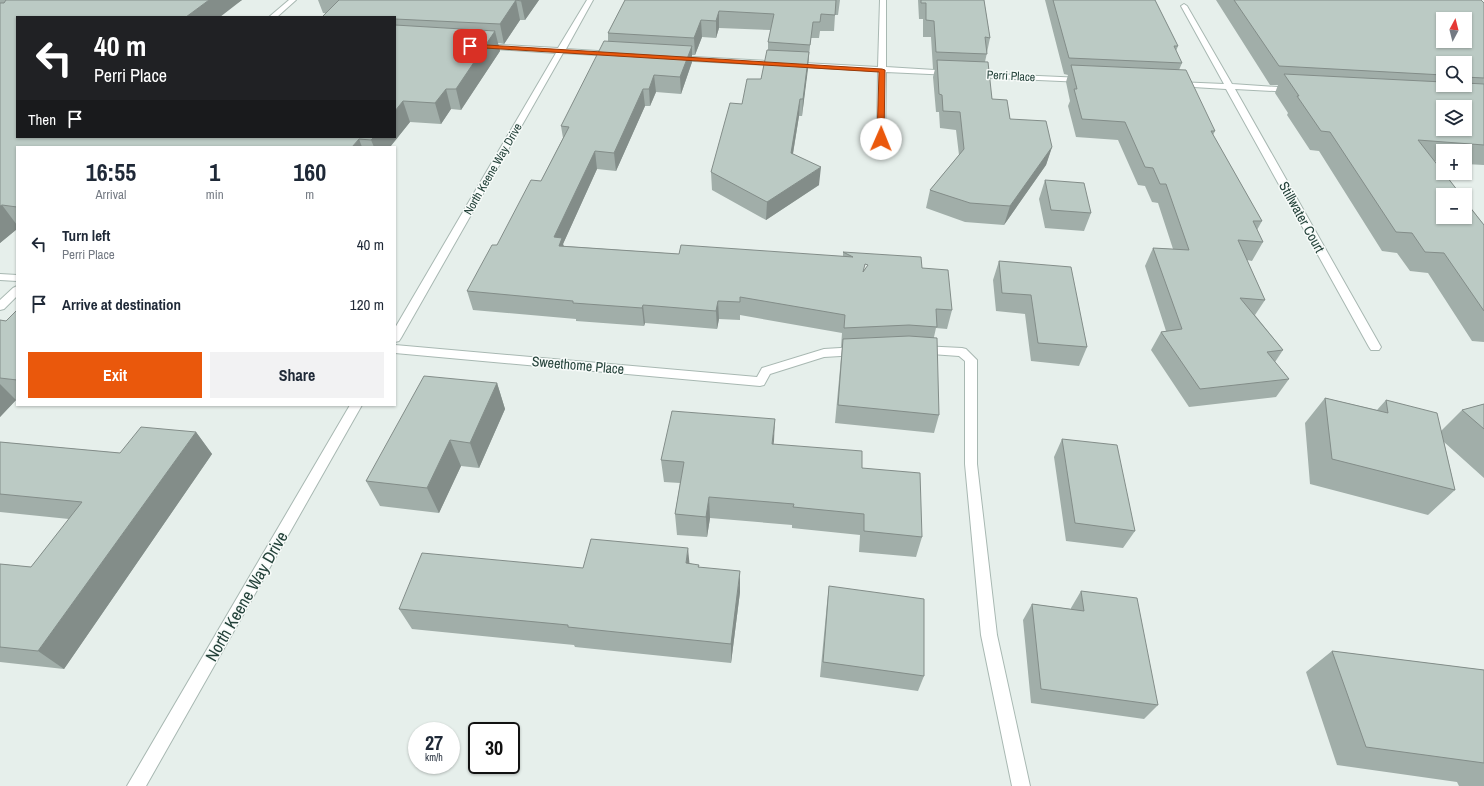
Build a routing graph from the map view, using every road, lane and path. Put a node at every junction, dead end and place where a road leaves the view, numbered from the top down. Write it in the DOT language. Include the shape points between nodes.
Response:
graph roads {
  1 [pos="293,0"];
  2 [pos="590,0"];
  3 [pos="883,0"];
  4 [pos="1184,6"];
  5 [pos="274,16"];
  6 [pos="474,46"];
  7 [pos="561,51"];
  8 [pos="624,55"];
  9 [pos="670,58"];
  10 [pos="882,70"];
  11 [pos="1095,80"];
  12 [pos="1166,83"];
  13 [pos="1228,86"];
  14 [pos="1300,90"];
  15 [pos="881,139"];
  16 [pos="0,277"];
  17 [pos="16,278"];
  18 [pos="16,291"];
  19 [pos="0,306"];
  20 [pos="396,336"];
  21 [pos="1375,348"];
  22 [pos="396,349"];
  23 [pos="870,350"];
  24 [pos="905,350"];
  25 [pos="355,406"];
  26 [pos="136,786"];
  27 [pos="1021,786"];
  1 -- 5 [label="street"];
  2 -- 7 [label="street, North Keene Way Drive"];
  3 -- 10 [label="street"];
  4 -- 13 [label="street, Stillwater Court"];
  6 -- 7 [label="street"];
  7 -- 8 [label="street"];
  7 -- 20 [label="street, North Keene Way Drive"];
  9 -- 10 [label="street, Perri Place"];
  10 -- 11 [label="street, Perri Place"];
  10 -- 15 [label="street"];
  12 -- 13 [label="street"];
  13 -- 14 [label="street"];
  13 -- 21 [label="street, Stillwater Court"];
  16 -- 17 [label="street"];
  18 -- 19 [label="street"];
  22 -- 23 [label="street, Sweethome Place" via="760,382 766,371 796,361 824,353"];
  24 -- 27 [label="street" via="962,352 972,360 971,464 989,635"];
  25 -- 26 [label="street, North Keene Way Drive"];
}
